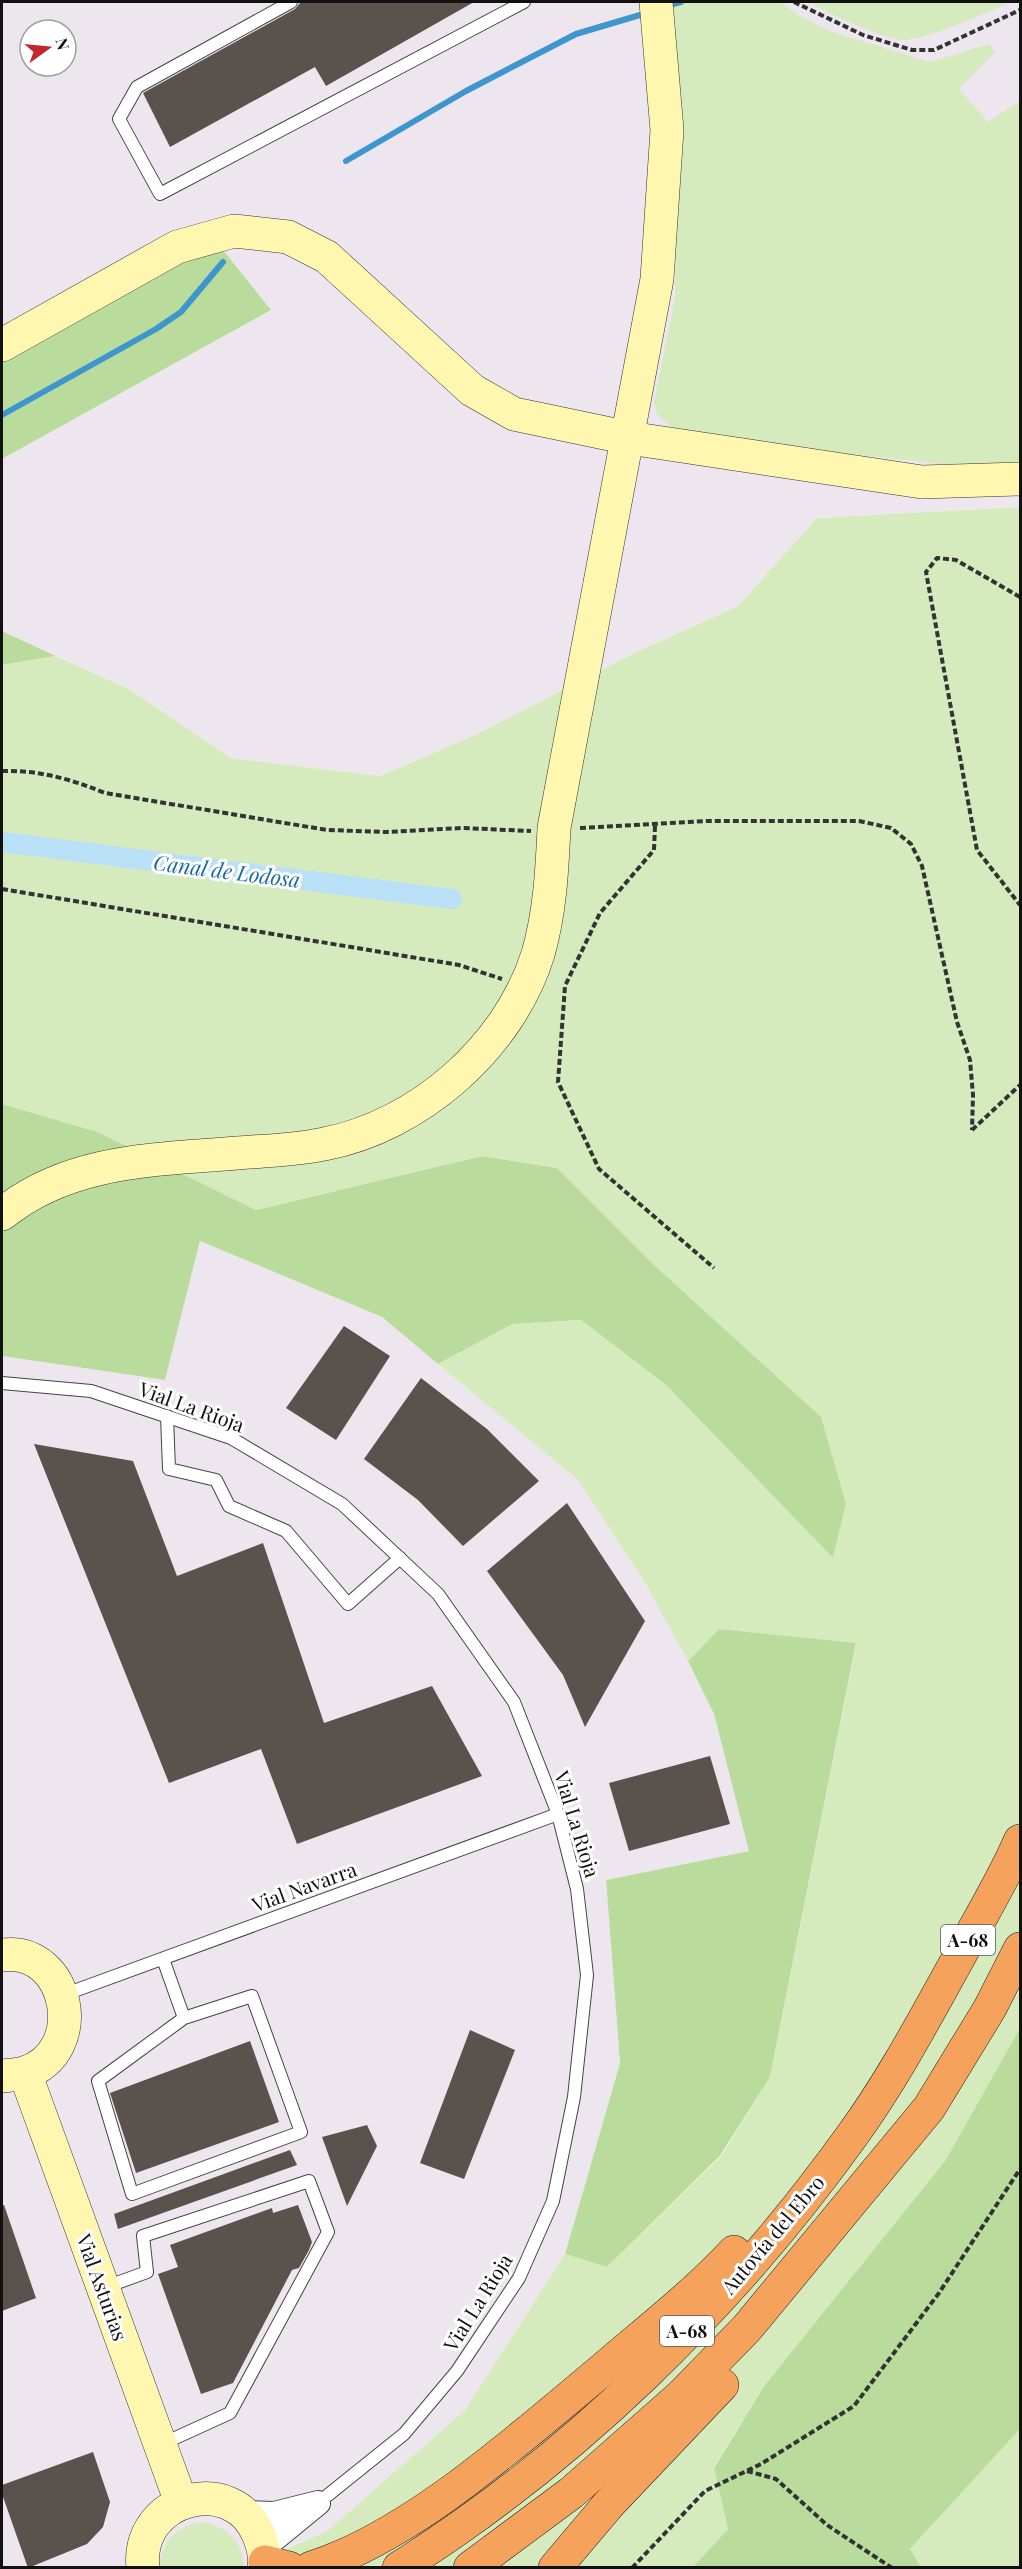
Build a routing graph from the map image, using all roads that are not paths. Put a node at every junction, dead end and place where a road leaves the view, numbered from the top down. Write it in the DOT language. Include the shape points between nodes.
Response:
graph roads {
  1 [pos="291,2"];
  2 [pos="524,2"];
  3 [pos="656,2"];
  4 [pos="2,345"];
  5 [pos="629,438"];
  6 [pos="1020,479"];
  7 [pos="2,1214"];
  8 [pos="2,1383"];
  9 [pos="167,1416"];
  10 [pos="400,1558"];
  11 [pos="558,1814"];
  12 [pos="1020,1841"];
  13 [pos="1020,1949"];
  14 [pos="2,1955"];
  15 [pos="163,1959"];
  16 [pos="63,1995"];
  17 [pos="184,2018"];
  18 [pos="915,2037"];
  19 [pos="13,2075"];
  20 [pos="929,2108"];
  21 [pos="103,2288"];
  22 [pos="161,2444"];
  23 [pos="180,2502"];
  24 [pos="318,2503"];
  25 [pos="243,2513"];
  26 [pos="270,2561"];
  27 [pos="144,2568"];
  28 [pos="310,2568"];
  29 [pos="399,2568"];
  30 [pos="470,2568"];
  31 [pos="555,2568"];
  1 -- 2 [label="lane" via="137,87 119,119 160,194"];
  3 -- 5 [label="street" via="667,130 657,279"];
  4 -- 5 [label="street" via="177,247 234,231 288,237 327,257 472,390 514,414"];
  5 -- 6 [label="street" via="922,482"];
  5 -- 7 [label="street" via="554,828 549,908 537,955 501,1026 475,1058 440,1089 396,1119 325,1144 126,1162 81,1172 40,1188"];
  8 -- 9 [label="lane, Vial La Rioja" via="91,1390"];
  9 -- 10 [label="lane, Vial La Rioja" via="231,1438 342,1504"];
  9 -- 10 [label="lane" via="169,1469 216,1480 229,1506 286,1531 348,1604"];
  10 -- 11 [label="lane, Vial La Rioja" via="438,1594 514,1702"];
  11 -- 15 [label="lane, Vial Navarra"];
  11 -- 24 [label="lane, Vial La Rioja" via="577,1888 587,1975 574,2097 553,2200 519,2278 457,2371 404,2434"];
  12 -- 18 [label="highway, Autovía del Ebro / A-68"];
  13 -- 20 [label="highway, Autovía del Ebro / A-68" via="990,2008"];
  14 -- 16 [label="street" via="32,1960 51,1975"];
  15 -- 16 [label="lane, Vial Navarra"];
  15 -- 17 [label="lane"];
  16 -- 19 [label="street" via="66,2019 60,2042 45,2061"];
  17 -- 17 [label="lane" via="252,1996 301,2132 132,2194 98,2081"];
  18 -- 28 [label="highway" via="772,2212 721,2266 664,2317 558,2407 437,2501 363,2547"];
  18 -- 29 [label="highway, Autovía del Ebro / A-68" via="852,2136 782,2227 713,2305 649,2370 551,2458 448,2537"];
  19 -- 21 [label="street, Vial Asturias"];
  20 -- 30 [label="highway, Autovía del Ebro / A-68" via="747,2328 681,2396 571,2493"];
  20 -- 31 [label="highway" via="883,2193 743,2363 609,2504"];
  21 -- 22 [label="street, Vial Asturias"];
  21 -- 22 [label="lane" via="147,2272 143,2236 309,2181 328,2232 230,2413"];
  22 -- 23 [label="street, Vial Asturias"];
  23 -- 25 [label="street" via="214,2500"];
  23 -- 27 [label="street" via="155,2522 147,2536 142,2557"];
  24 -- 25 [label="street" via="274,2514"];
  24 -- 26 [label="street"];
  25 -- 26 [label="street" via="256,2528"];
}
